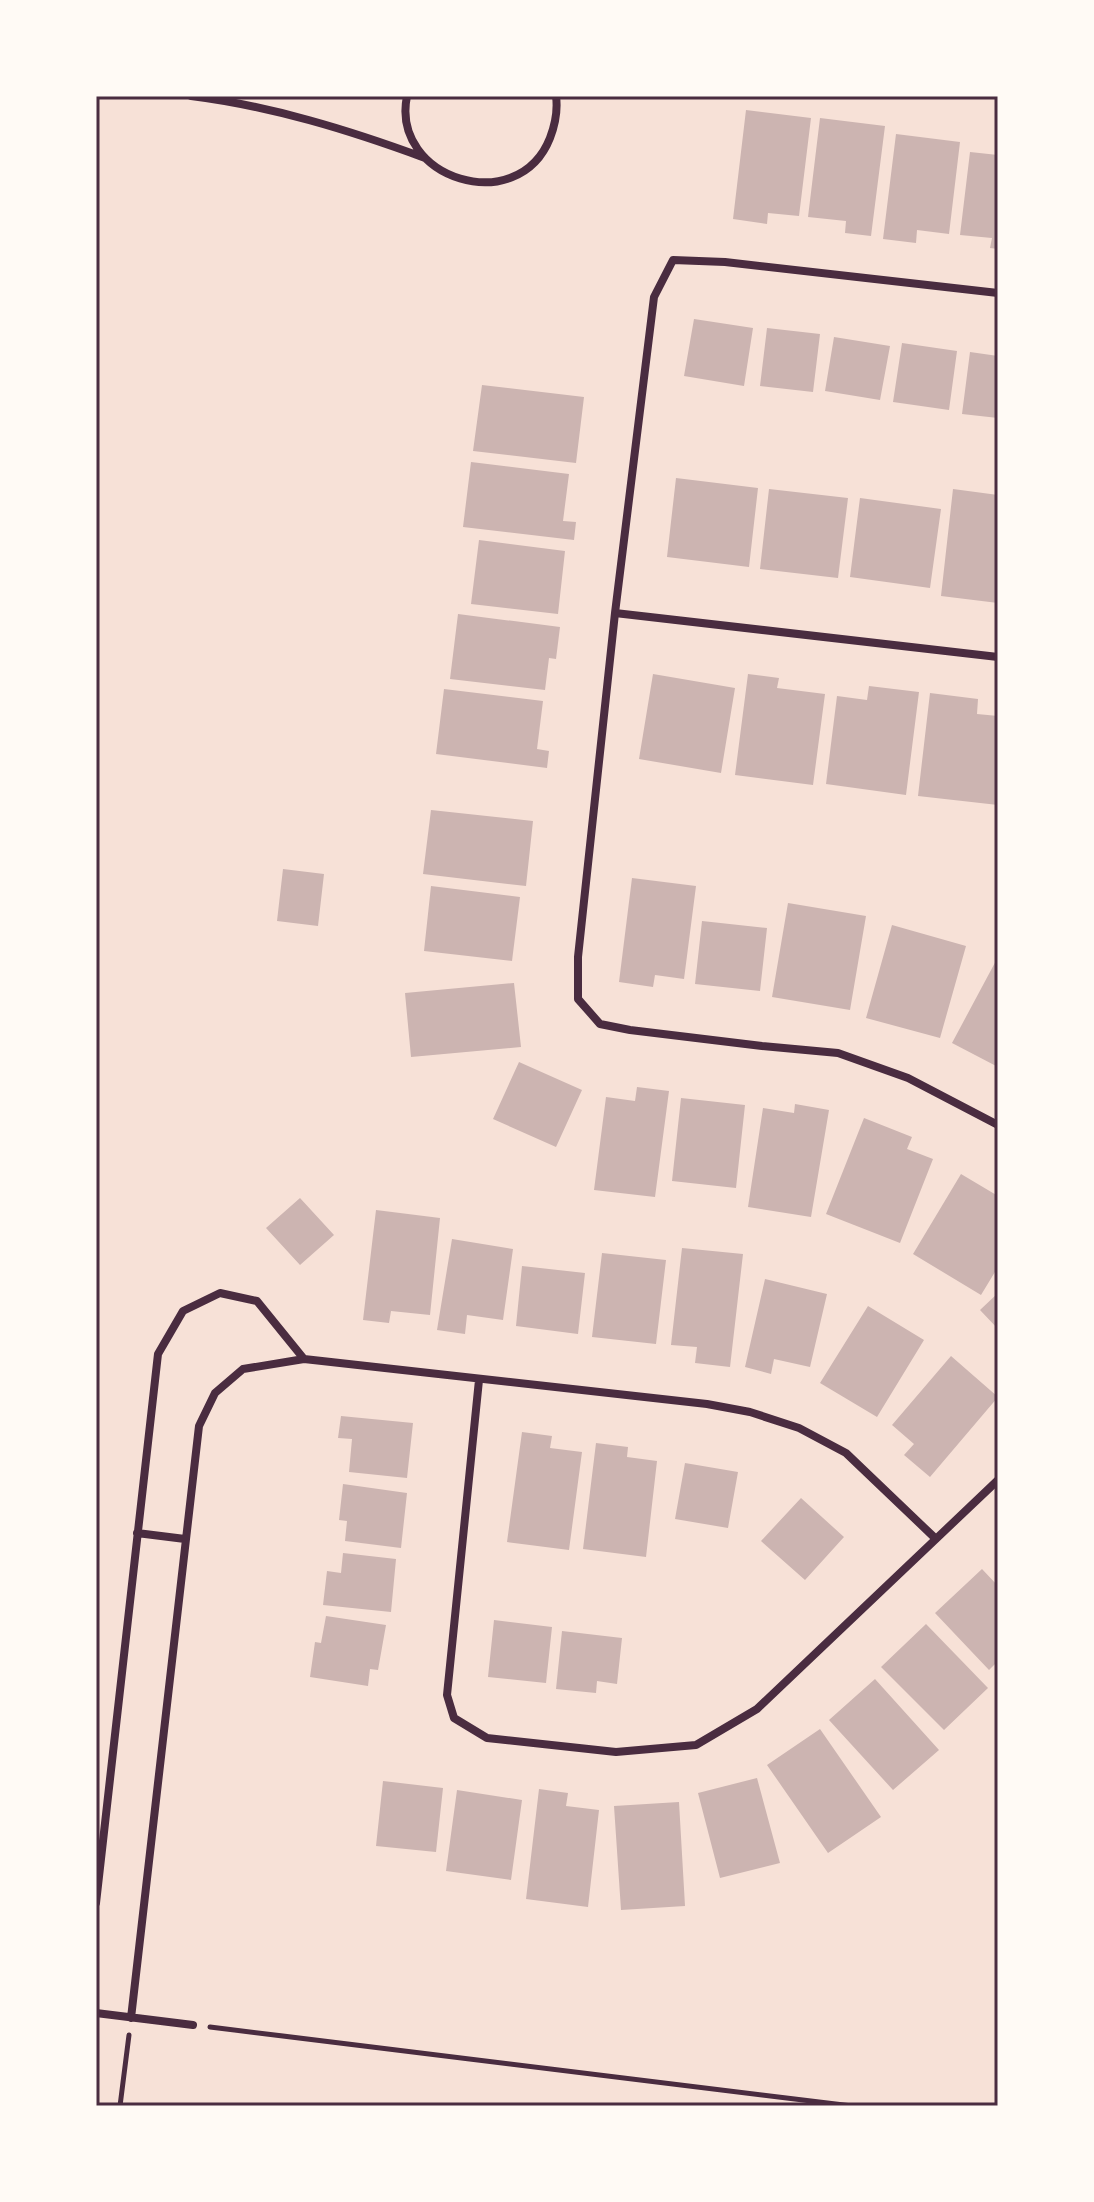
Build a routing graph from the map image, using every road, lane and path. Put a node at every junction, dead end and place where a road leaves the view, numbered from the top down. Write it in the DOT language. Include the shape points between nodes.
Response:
graph roads {
  1 [pos="191,96"];
  2 [pos="407,96"];
  3 [pos="556,96"];
  4 [pos="425,158"];
  5 [pos="998,293"];
  6 [pos="615,613"];
  7 [pos="998,657"];
  8 [pos="998,1125"];
  9 [pos="304,1359"];
  10 [pos="479,1380"];
  11 [pos="998,1480"];
  12 [pos="137,1533"];
  13 [pos="185,1539"];
  14 [pos="936,1539"];
  15 [pos="96,1903"];
  16 [pos="96,2013"];
  17 [pos="131,2018"];
  18 [pos="193,2025"];
  19 [pos="120,2106"];
  20 [pos="852,2106"];
  1 -- 4 [label="street" via="297,117"];
  2 -- 4 [label="street" via="407,123"];
  3 -- 4 [label="street" via="547,146 512,177 489,183 465,181"];
  5 -- 6 [label="street" via="673,260 654,297"];
  6 -- 7 [label="street"];
  6 -- 8 [label="street" via="578,957 578,999 600,1024 838,1053 908,1078"];
  9 -- 10 [label="street"];
  9 -- 12 [label="street" via="257,1301 220,1293 183,1311 158,1354"];
  9 -- 13 [label="street" via="243,1369 215,1393 199,1426"];
  10 -- 14 [label="street" via="707,1404 799,1428 846,1453"];
  10 -- 14 [label="street" via="447,1695 454,1718 487,1738 616,1752 696,1745 757,1709"];
  11 -- 14 [label="street"];
  12 -- 13 [label="street"];
  12 -- 15 [label="street"];
  13 -- 17 [label="street"];
  16 -- 17 [label="street"];
  17 -- 18 [label="street"];
  17 -- 19 [label="path"];
  18 -- 20 [label="path"];
}
